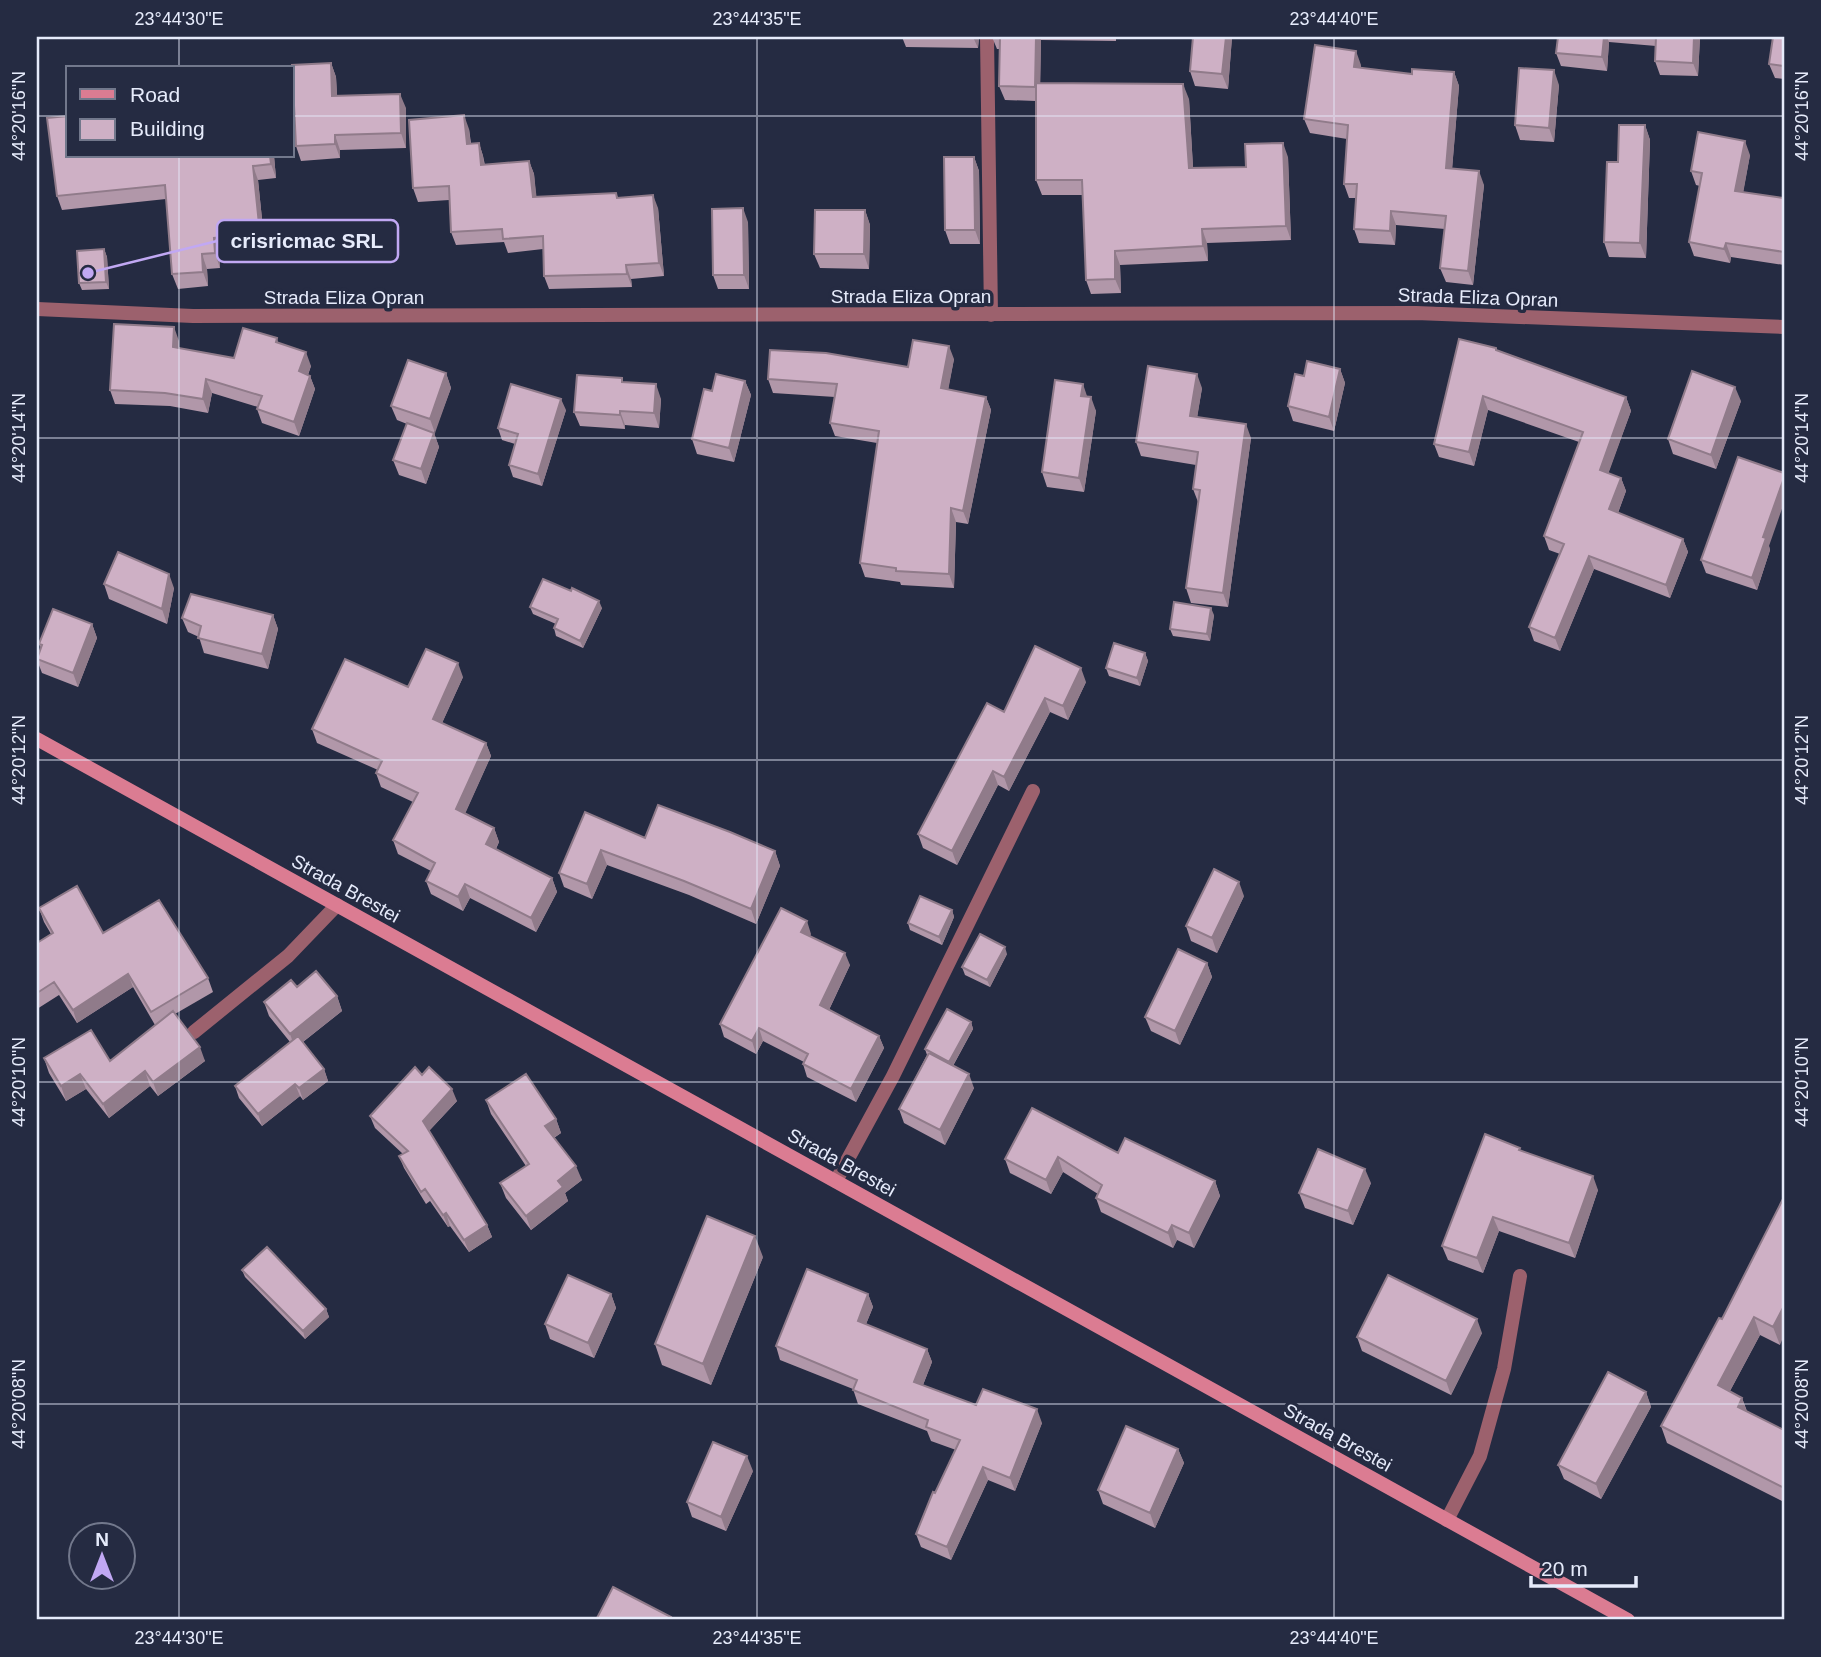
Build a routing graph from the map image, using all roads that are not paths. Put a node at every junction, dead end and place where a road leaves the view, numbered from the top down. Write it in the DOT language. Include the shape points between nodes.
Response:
graph roads {
  1 [pos="986,37"];
  2 [pos="37,310"];
  3 [pos="991,315"];
  4 [pos="1784,327"];
  5 [pos="37,739"];
  6 [pos="1033,791"];
  7 [pos="337,905"];
  8 [pos="194,1032"];
  9 [pos="836,1181"];
  10 [pos="1520,1276"];
  11 [pos="1447,1520"];
  12 [pos="1628,1620"];
  1 -- 3 [label="street"];
  2 -- 3 [label="street, Strada Eliza Opran" via="193,316"];
  3 -- 4 [label="street, Strada Eliza Opran" via="1416,313"];
  5 -- 7 [label="main road, Strada Brestei"];
  6 -- 9 [label="street" via="893,1076"];
  7 -- 8 [label="street" via="288,956"];
  7 -- 9 [label="main road, Strada Brestei"];
  9 -- 11 [label="main road, Strada Brestei"];
  10 -- 11 [label="street" via="1504,1369 1480,1456"];
  11 -- 12 [label="main road, Strada Brestei"];
}
